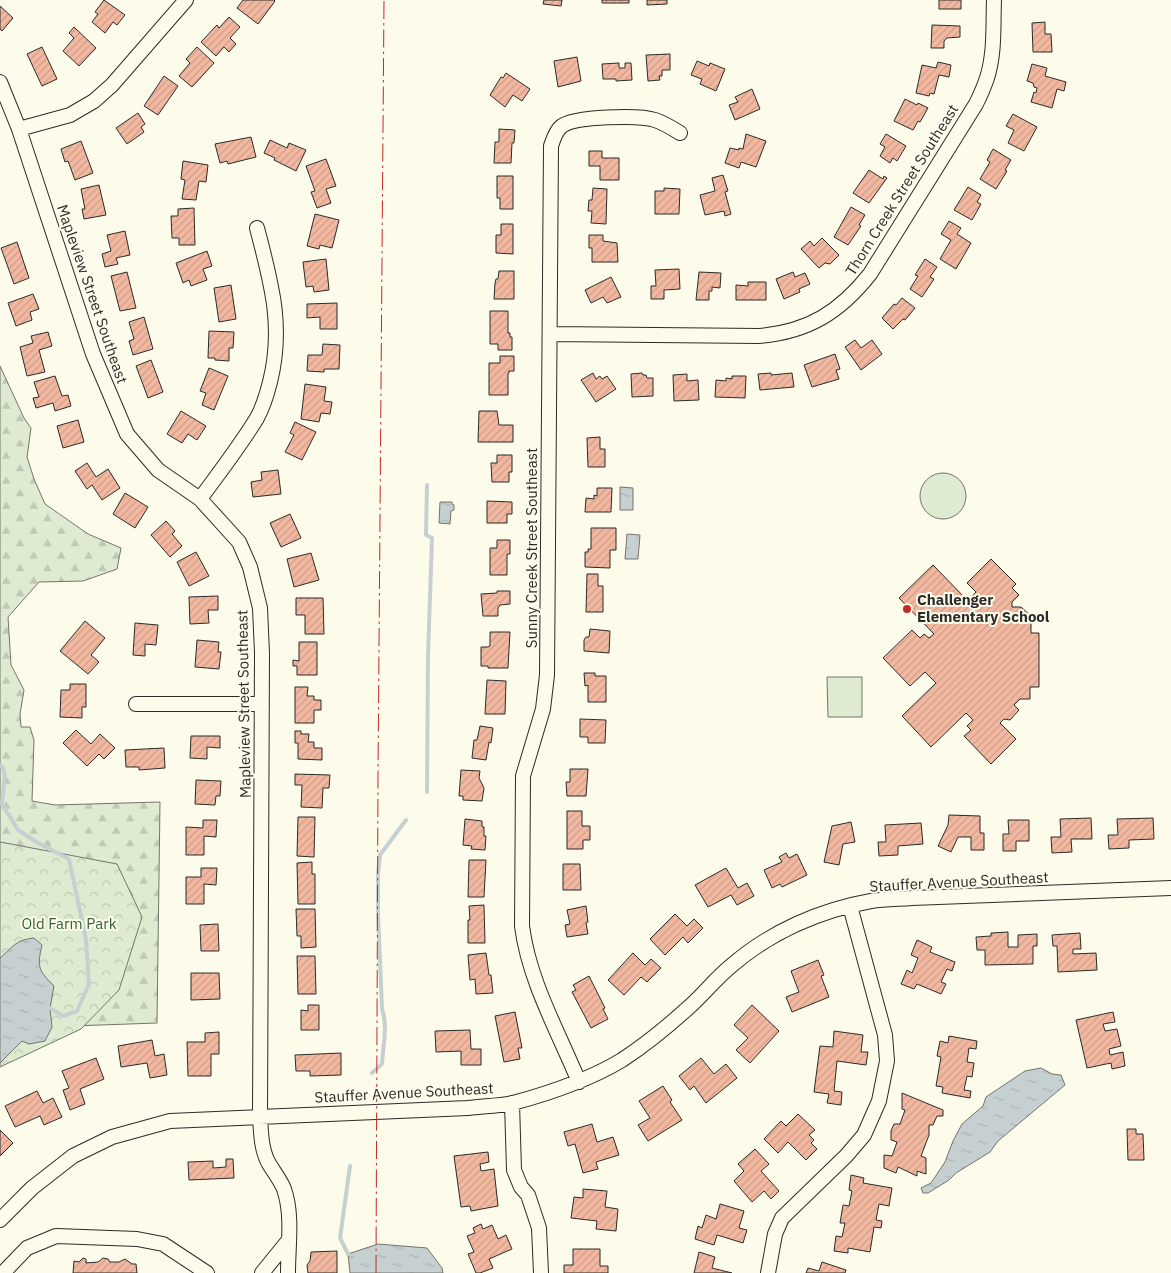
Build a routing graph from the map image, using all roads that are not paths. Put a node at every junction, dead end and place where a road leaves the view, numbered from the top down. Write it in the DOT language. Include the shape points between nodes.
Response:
graph roads {
  1 [pos="186,0"];
  2 [pos="994,0"];
  3 [pos="0,82"];
  4 [pos="19,129"];
  5 [pos="680,133"];
  6 [pos="257,228"];
  7 [pos="550,334"];
  8 [pos="200,499"];
  9 [pos="136,704"];
  10 [pos="262,704"];
  11 [pos="1171,888"];
  12 [pos="850,906"];
  13 [pos="579,1082"];
  14 [pos="512,1103"];
  15 [pos="260,1116"];
  16 [pos="0,1220"];
  17 [pos="288,1241"];
  18 [pos="3,1273"];
  19 [pos="207,1273"];
  20 [pos="262,1273"];
  21 [pos="288,1273"];
  22 [pos="541,1273"];
  23 [pos="768,1273"];
  1 -- 4 [label="street" via="112,85 94,101 70,114"];
  2 -- 7 [label="street, Thorn Creek Street Southeast" via="993,50 976,104 870,274 850,298 829,314 790,331 759,336"];
  3 -- 4 [label="street, Mapleview Street Southeast"];
  4 -- 8 [label="street, Mapleview Street Southeast" via="93,354 127,434 158,470"];
  5 -- 7 [label="street, Sunny Creek Street Southeast" via="654,120 627,118 571,121 561,127 551,146"];
  6 -- 8 [label="street" via="276,307 275,361 257,417"];
  7 -- 13 [label="street, Sunny Creek Street Southeast" via="547,675 543,709 523,776 522,926 532,973"];
  8 -- 10 [label="street, Mapleview Street Southeast" via="239,542 250,566 260,608"];
  9 -- 10 [label="street"];
  10 -- 15 [label="street, Mapleview Street Southeast"];
  11 -- 12 [label="street, Stauffer Avenue Southeast" via="912,898"];
  12 -- 13 [label="street, Stauffer Avenue Southeast" via="791,927 743,956 655,1036 621,1060"];
  12 -- 23 [label="street" via="884,1035 887,1062 879,1101 864,1135 782,1218 775,1234"];
  13 -- 14 [label="street, Stauffer Avenue Southeast"];
  14 -- 15 [label="street, Stauffer Avenue Southeast" via="468,1108"];
  14 -- 22 [label="street" via="514,1170 528,1195 539,1228"];
  15 -- 16 [label="street, Stauffer Avenue Southeast" via="170,1121 112,1137 74,1156 32,1188"];
  15 -- 17 [label="street, Mapleview Street Southeast" via="267,1160 284,1188 290,1217"];
  17 -- 20 [label="street"];
  17 -- 21 [label="street, Mapleview Street Southeast"];
  18 -- 19 [label="street" via="27,1248 56,1236 137,1239 163,1244"];
}
